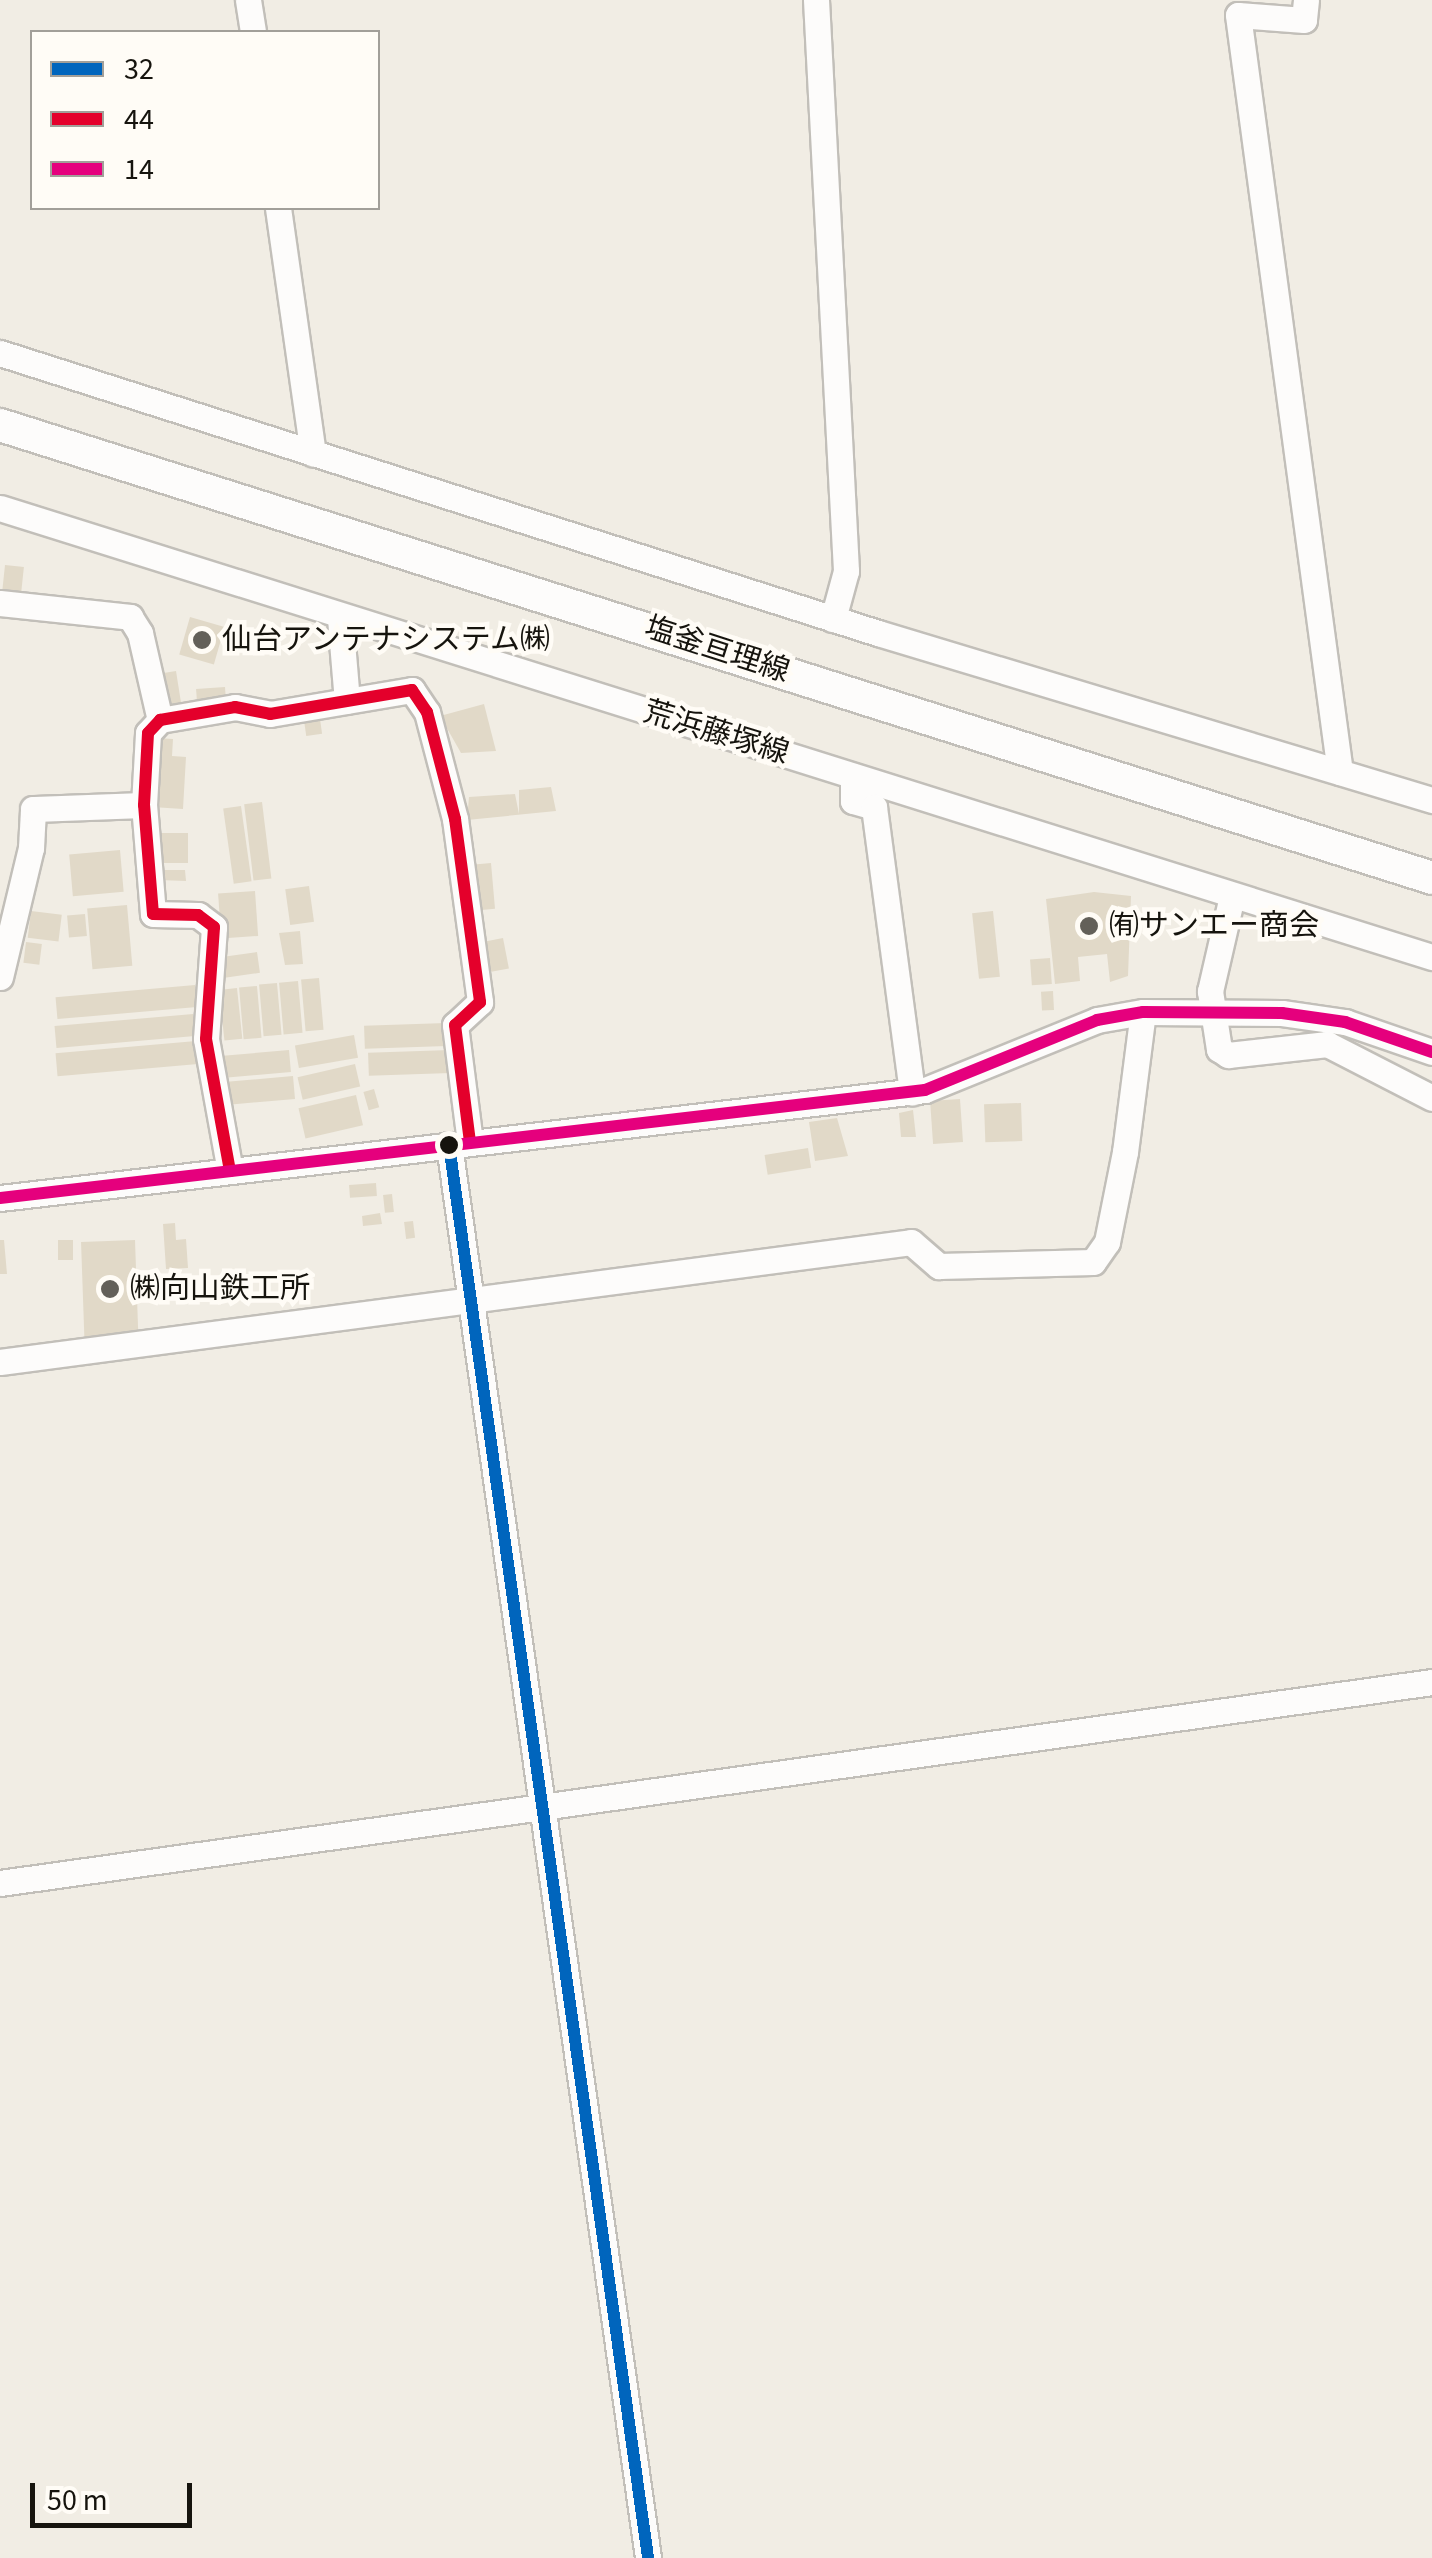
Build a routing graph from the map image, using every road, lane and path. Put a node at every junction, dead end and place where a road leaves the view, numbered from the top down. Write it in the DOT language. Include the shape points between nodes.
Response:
graph roads {
  1 [pos="248,0"];
  2 [pos="816,0"];
  3 [pos="1306,0"];
  4 [pos="253,30"];
  5 [pos="278,210"];
  6 [pos="0,353"];
  7 [pos="0,425"];
  8 [pos="313,454"];
  9 [pos="0,508"];
  10 [pos="0,603"];
  11 [pos="340,618"];
  12 [pos="834,619"];
  13 [pos="347,701"];
  14 [pos="160,720"];
  15 [pos="1340,772"];
  16 [pos="853,776"];
  17 [pos="1432,800"];
  18 [pos="144,805"];
  19 [pos="1432,878"];
  20 [pos="1232,896"];
  21 [pos="1432,957"];
  22 [pos="0,977"];
  23 [pos="1210,1008"];
  24 [pos="1143,1012"];
  25 [pos="1432,1052"];
  26 [pos="912,1092"];
  27 [pos="1432,1098"];
  28 [pos="460,1144"];
  29 [pos="230,1171"];
  30 [pos="0,1198"];
  31 [pos="468,1297"];
  32 [pos="0,1362"];
  33 [pos="1432,1682"];
  34 [pos="543,1806"];
  35 [pos="0,1883"];
  36 [pos="648,2558"];
  1 -- 4 [label="street"];
  2 -- 12 [label="street" via="846,571"];
  3 -- 15 [label="street" via="1304,20 1238,15"];
  5 -- 8 [label="street"];
  6 -- 8 [label="street"];
  7 -- 19 [label="main road, 塩釜亘理線"];
  8 -- 12 [label="street"];
  9 -- 11 [label="street, 荒浜藤塚線"];
  10 -- 14 [label="street" via="130,617 140,633"];
  11 -- 13 [label="street"];
  11 -- 16 [label="street, 荒浜藤塚線"];
  12 -- 15 [label="street"];
  13 -- 14 [label="street" via="270,714 235,707"];
  13 -- 28 [label="street" via="412,690 428,712 455,819 480,1002 455,1024"];
  14 -- 18 [label="street" via="148,733"];
  15 -- 17 [label="street"];
  16 -- 20 [label="street, 荒浜藤塚線"];
  16 -- 26 [label="street" via="853,801 874,807"];
  18 -- 22 [label="street" via="33,808 31,848"];
  18 -- 29 [label="street" via="154,914 198,916 214,926 206,1039"];
  20 -- 21 [label="street, 荒浜藤塚線"];
  20 -- 23 [label="street" via="1215,954"];
  23 -- 24 [label="street"];
  23 -- 25 [label="street" via="1345,1022"];
  23 -- 27 [label="street" via="1219,1049 1228,1055 1327,1044"];
  24 -- 26 [label="street" via="1097,1020"];
  24 -- 31 [label="street" via="1125,1152 1107,1242 1093,1262 939,1266 912,1242"];
  26 -- 28 [label="street"];
  28 -- 29 [label="street"];
  28 -- 31 [label="street"];
  29 -- 30 [label="street"];
  31 -- 32 [label="street" via="141,1348"];
  31 -- 34 [label="street"];
  33 -- 34 [label="street"];
  34 -- 35 [label="street"];
  34 -- 36 [label="street"];
}
